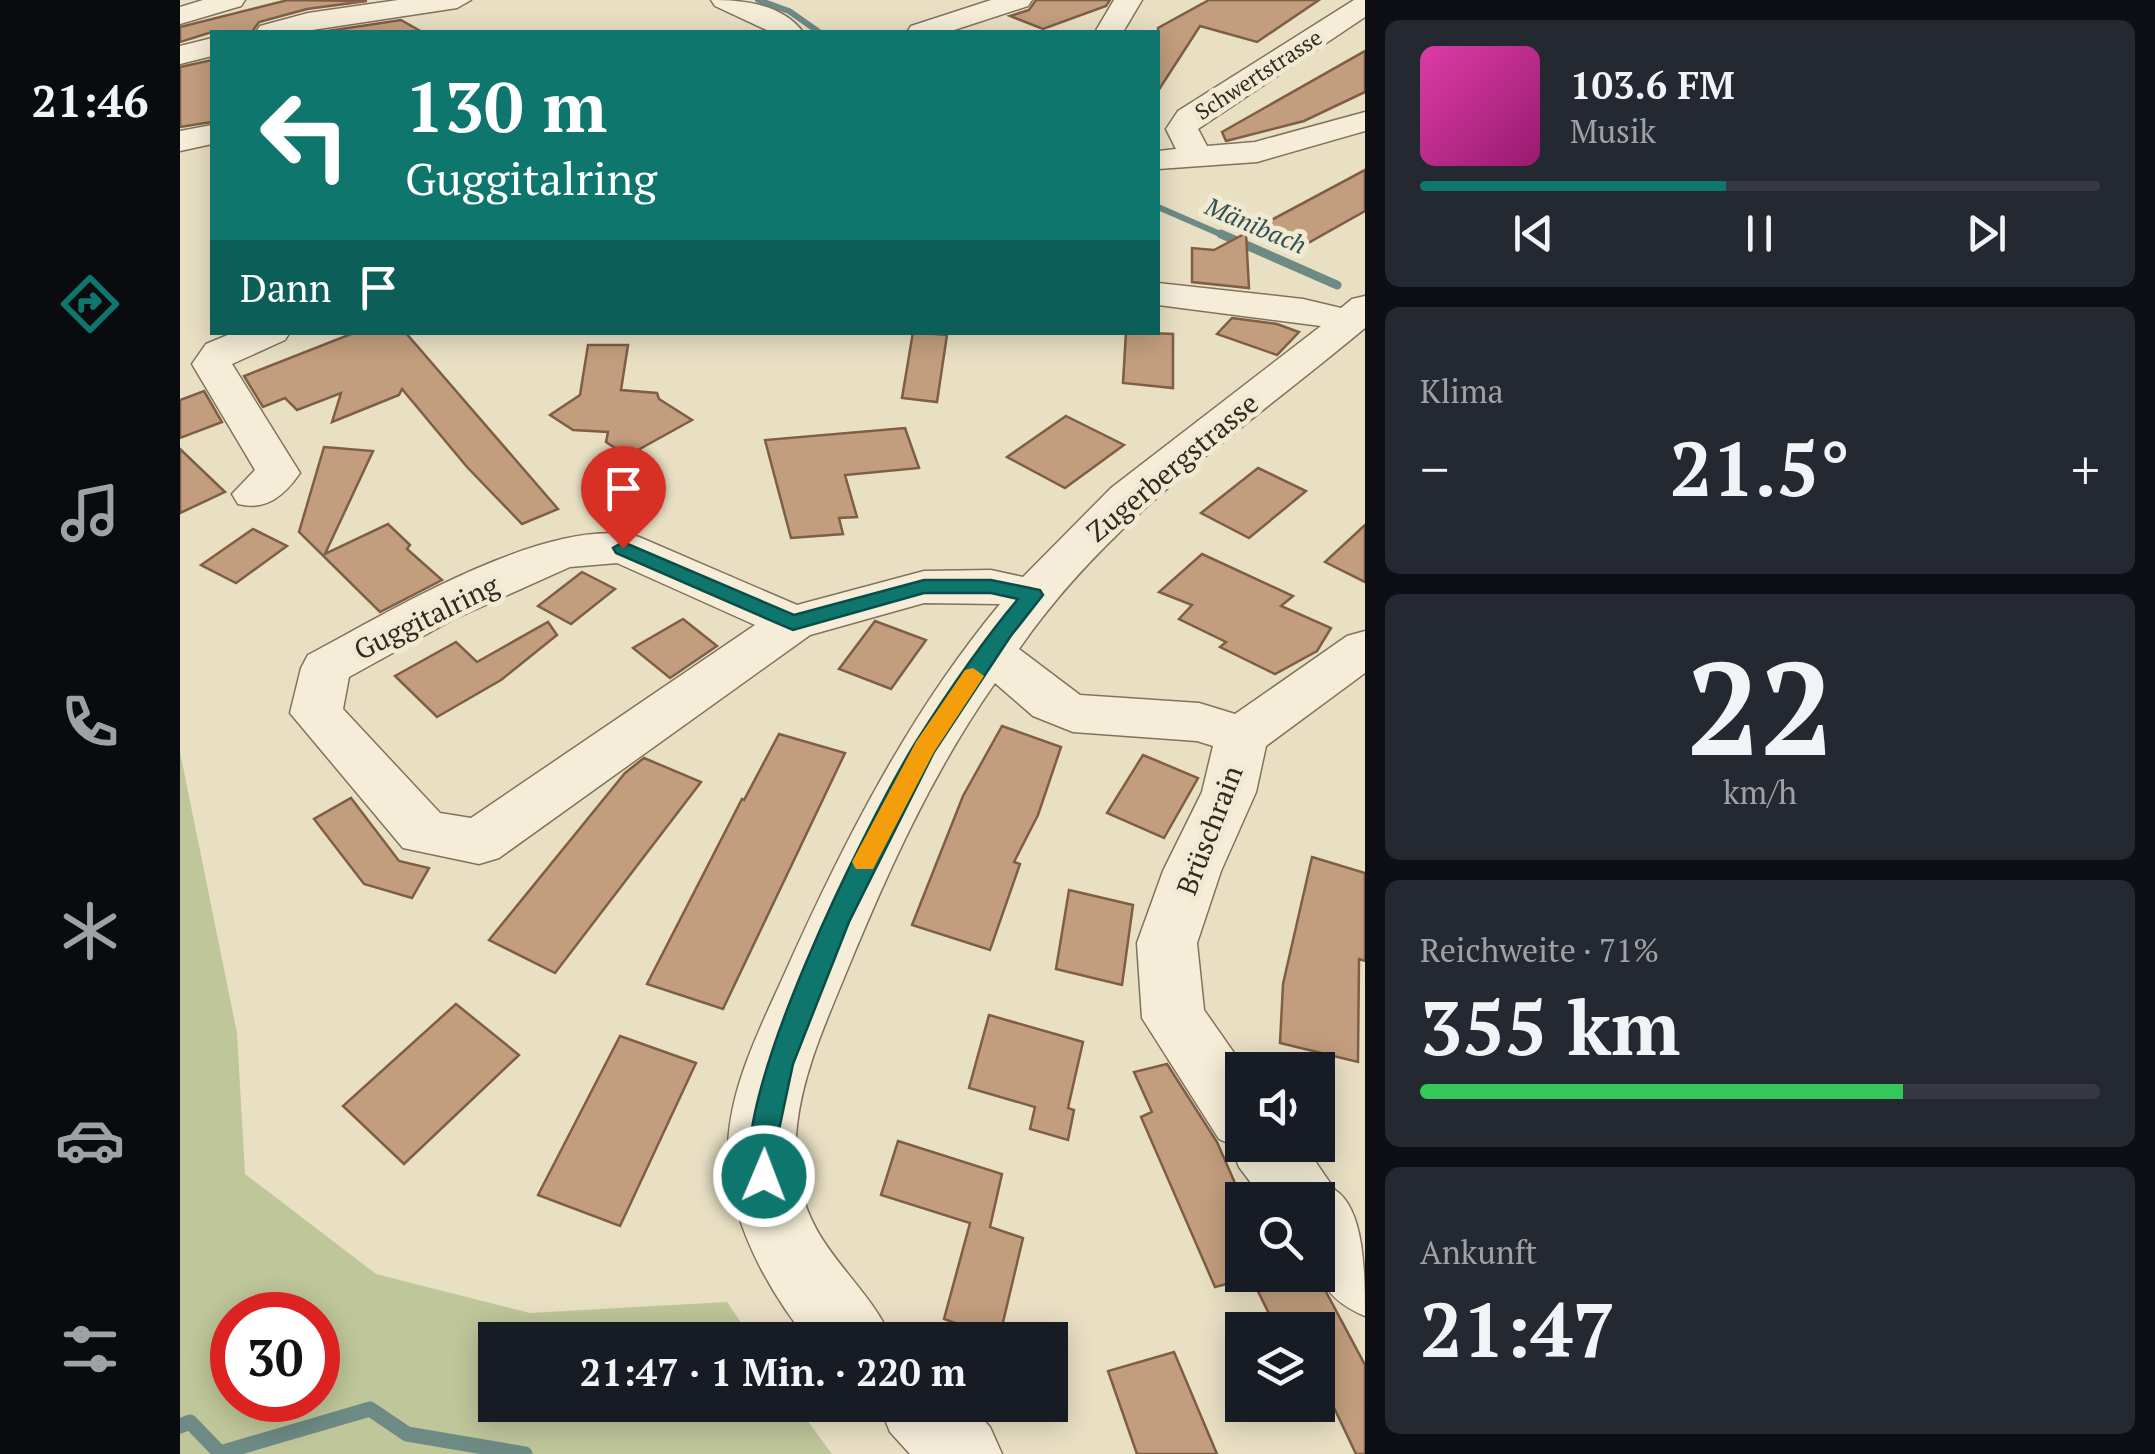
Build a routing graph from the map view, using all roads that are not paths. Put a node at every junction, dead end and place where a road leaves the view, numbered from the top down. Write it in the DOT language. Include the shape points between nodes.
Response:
graph roads {
  1 [pos="231,0"];
  2 [pos="268,0"];
  3 [pos="457,0"];
  4 [pos="724,0"];
  5 [pos="1018,0"];
  6 [pos="1128,0"];
  7 [pos="1365,5"];
  8 [pos="180,16"];
  9 [pos="281,28"];
  10 [pos="786,30"];
  11 [pos="927,30"];
  12 [pos="1110,30"];
  13 [pos="210,48"];
  14 [pos="180,55"];
  15 [pos="1365,121"];
  16 [pos="210,135"];
  17 [pos="180,142"];
  18 [pos="1160,159"];
  19 [pos="1197,159"];
  20 [pos="1160,294"];
  21 [pos="1357,314"];
  22 [pos="264,335"];
  23 [pos="254,494"];
  24 [pos="1033,595"];
  25 [pos="793,623"];
  26 [pos="1365,648"];
  27 [pos="989,651"];
  28 [pos="1242,736"];
  29 [pos="1225,1094"];
  30 [pos="1276,1162"];
  31 [pos="1291,1182"];
  32 [pos="1335,1240"];
  33 [pos="1365,1280"];
  34 [pos="839,1322"];
  35 [pos="933,1422"];
  36 [pos="963,1454"];
  1 -- 8 [label="street"];
  2 -- 9 [label="street"];
  3 -- 9 [label="street"];
  4 -- 10 [label="street"];
  5 -- 11 [label="street"];
  6 -- 12 [label="street"];
  7 -- 19 [label="street, Schwertstrasse" via="1189,118 1182,129"];
  13 -- 14 [label="street"];
  15 -- 19 [label="street" via="1257,152"];
  16 -- 17 [label="street"];
  18 -- 19 [label="street"];
  20 -- 21 [label="street"];
  21 -- 24 [label="street, Zugerbergstrasse" via="1139,489"];
  22 -- 23 [label="street" via="220,352 212,364 278,473"];
  24 -- 25 [label="street, Guggitalring" via="991,586 924,586"];
  24 -- 27 [label="street, Zugerbergstrasse"];
  25 -- 25 [label="street, Guggitalring" via="479,842 423,832 316,713 326,668 437,608 562,553 623,548"];
  26 -- 28 [label="street"];
  27 -- 28 [label="street, Brüschrain" via="1072,713 1199,722"];
  27 -- 34 [label="street, Zugerbergstrasse" via="924,748 874,842 798,1014 766,1117 764,1176 781,1239"];
  28 -- 29 [label="street, Brüschrain" via="1229,792 1167,943 1172,1018"];
  30 -- 31 [label="street"];
  32 -- 33 [label="street"];
  35 -- 36 [label="street"];
}
